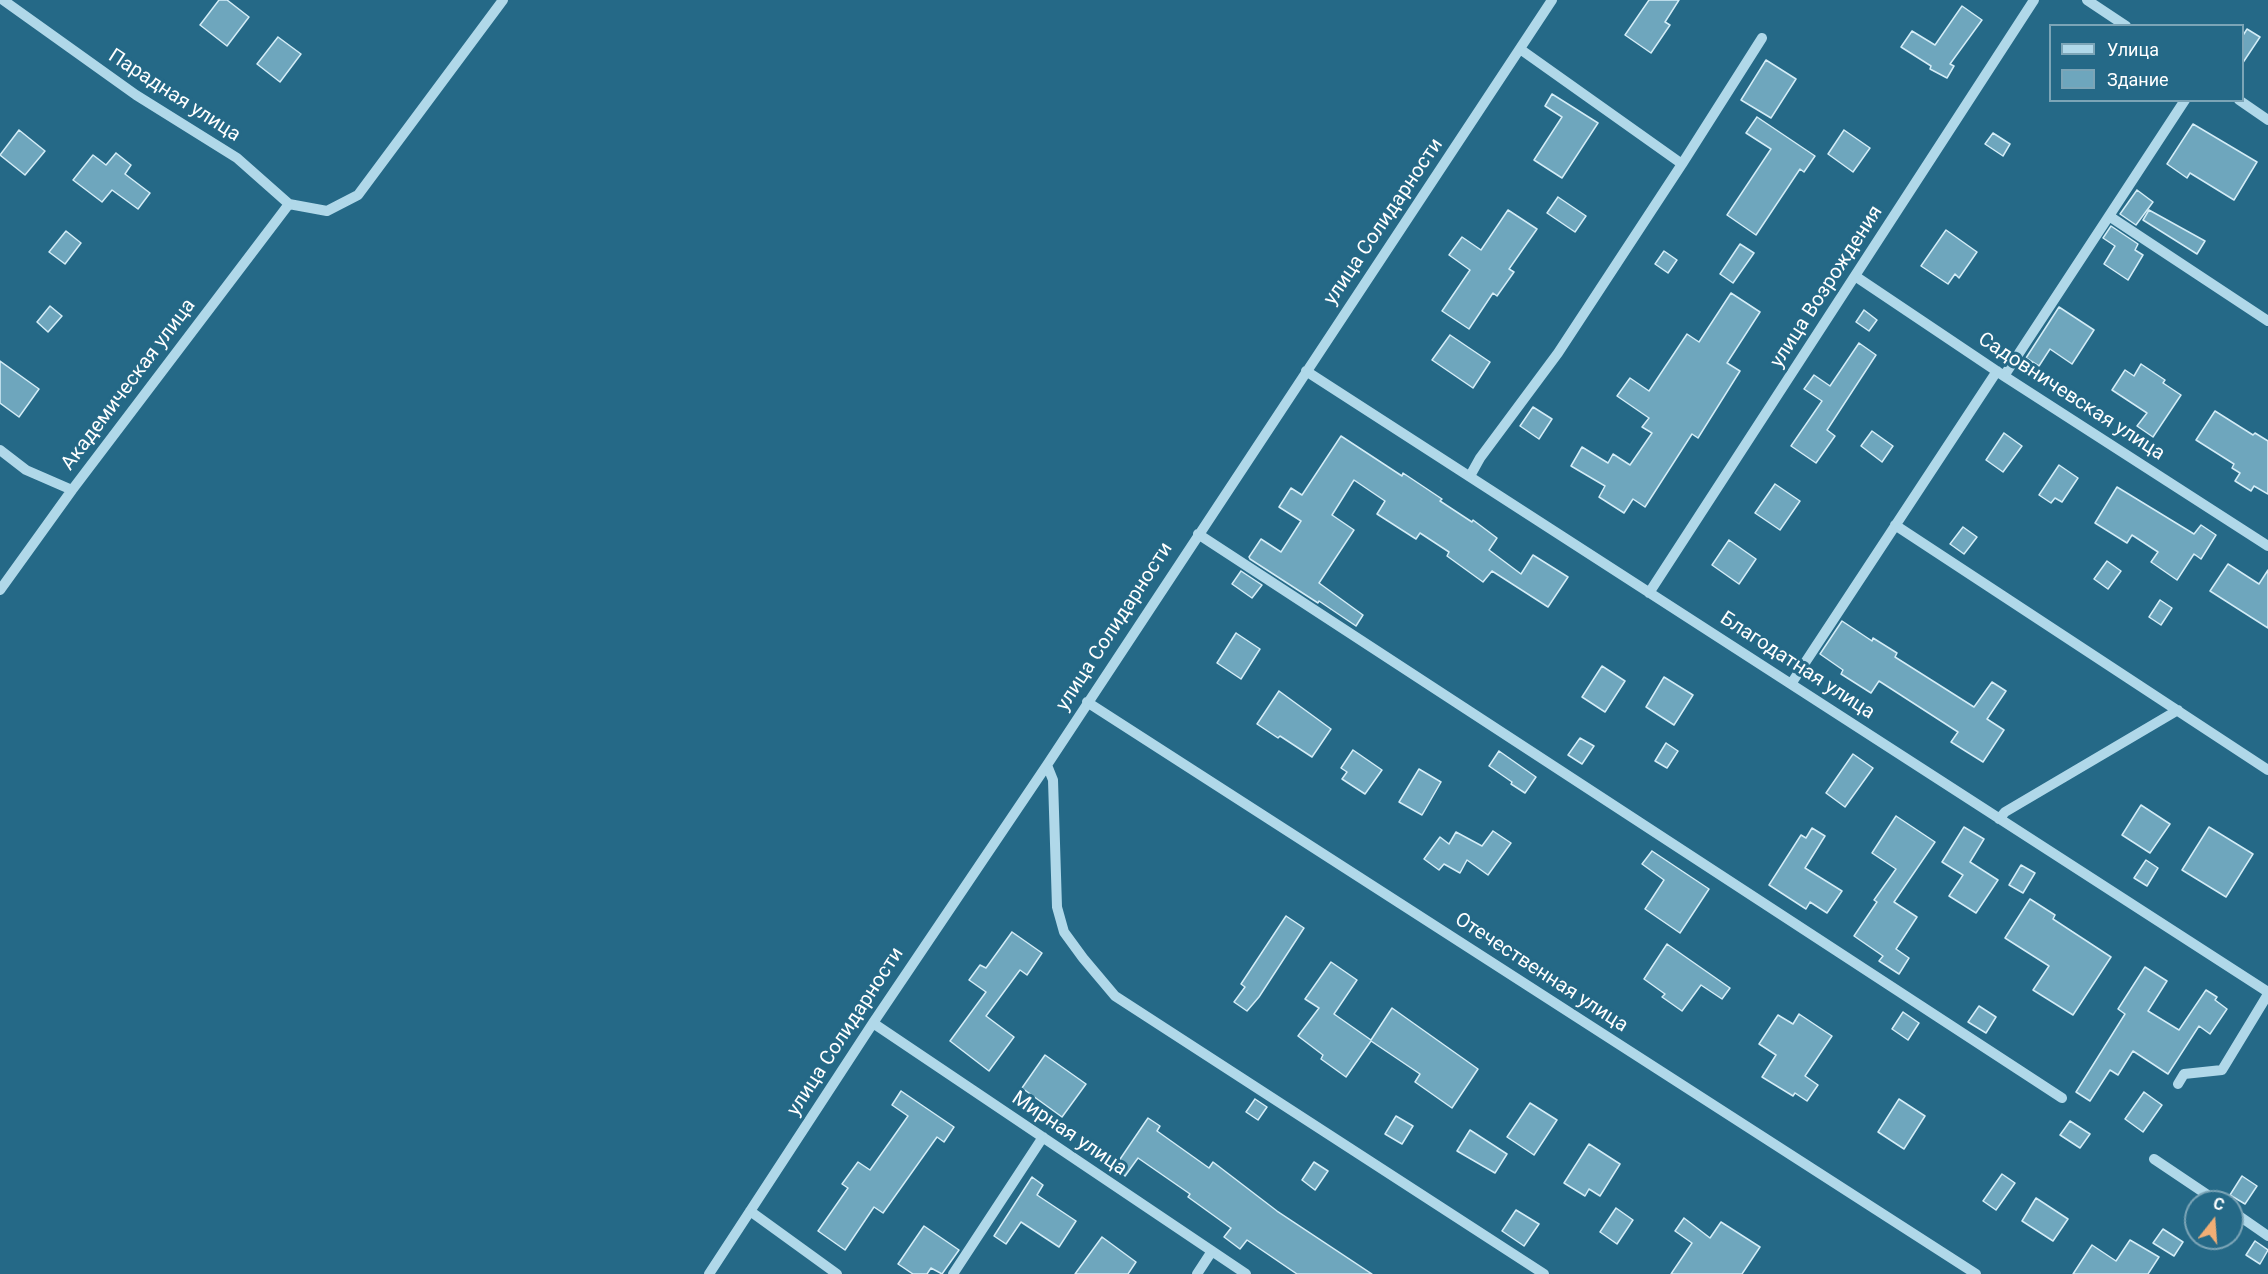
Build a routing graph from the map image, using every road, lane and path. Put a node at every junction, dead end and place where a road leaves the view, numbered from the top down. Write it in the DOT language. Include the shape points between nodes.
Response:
graph roads {
  1 [pos="3,0"];
  2 [pos="503,0"];
  3 [pos="1552,0"];
  4 [pos="2034,0"];
  5 [pos="2087,0"];
  6 [pos="2123,24"];
  7 [pos="1762,38"];
  8 [pos="1520,49"];
  9 [pos="2184,102"];
  10 [pos="2242,102"];
  11 [pos="2268,120"];
  12 [pos="1682,164"];
  13 [pos="289,204"];
  14 [pos="2109,216"];
  15 [pos="1856,276"];
  16 [pos="2268,321"];
  17 [pos="1306,371"];
  18 [pos="2001,373"];
  19 [pos="0,450"];
  20 [pos="1470,476"];
  21 [pos="72,490"];
  22 [pos="1895,525"];
  23 [pos="1198,534"];
  24 [pos="2268,546"];
  25 [pos="0,590"];
  26 [pos="1649,593"];
  27 [pos="1791,684"];
  28 [pos="1086,702"];
  29 [pos="2178,710"];
  30 [pos="1047,765"];
  31 [pos="2268,770"];
  32 [pos="2000,819"];
  33 [pos="2268,993"];
  34 [pos="873,1023"];
  35 [pos="2178,1084"];
  36 [pos="2062,1098"];
  37 [pos="1043,1137"];
  38 [pos="2154,1159"];
  39 [pos="2200,1190"];
  40 [pos="750,1211"];
  41 [pos="2244,1219"];
  42 [pos="2268,1236"];
  43 [pos="1212,1251"];
  44 [pos="709,1274"];
  45 [pos="837,1274"];
  46 [pos="953,1274"];
  47 [pos="1197,1274"];
  48 [pos="1246,1274"];
  49 [pos="1544,1274"];
  50 [pos="1976,1274"];
  1 -- 13 [label="street, Парадная улица" via="135,95 237,158"];
  2 -- 13 [label="street" via="358,195 327,211"];
  3 -- 8 [label="street, улица Солидарности"];
  4 -- 15 [label="street, улица Возрождения"];
  5 -- 6 [label="street"];
  7 -- 12 [label="street"];
  8 -- 12 [label="street"];
  8 -- 17 [label="street, улица Солидарности"];
  9 -- 14 [label="street"];
  10 -- 11 [label="street"];
  12 -- 20 [label="street" via="1558,353"];
  13 -- 21 [label="street, Академическая улица"];
  14 -- 16 [label="street"];
  14 -- 18 [label="street"];
  15 -- 18 [label="street, Садовничевская улица"];
  15 -- 26 [label="street, улица Возрождения"];
  17 -- 20 [label="street, Благодатная улица"];
  17 -- 23 [label="street, улица Солидарности"];
  18 -- 22 [label="street"];
  18 -- 24 [label="street, Садовничевская улица"];
  19 -- 21 [label="street" via="26,470"];
  20 -- 26 [label="street, Благодатная улица"];
  21 -- 25 [label="street, Академическая улица"];
  22 -- 27 [label="street"];
  22 -- 29 [label="street"];
  23 -- 28 [label="street, улица Солидарности"];
  23 -- 36 [label="street"];
  26 -- 27 [label="street, Благодатная улица"];
  27 -- 32 [label="street, Благодатная улица"];
  28 -- 30 [label="street, улица Солидарности"];
  28 -- 50 [label="street, Отечественная улица"];
  29 -- 31 [label="street"];
  29 -- 32 [label="street" via="2005,812"];
  30 -- 34 [label="street, улица Солидарности"];
  30 -- 49 [label="street" via="1053,780 1057,907 1064,932 1115,996"];
  32 -- 33 [label="street, Благодатная улица"];
  33 -- 35 [label="street" via="2222,1070 2184,1074"];
  34 -- 37 [label="street, Мирная улица"];
  34 -- 40 [label="street, улица Солидарности"];
  37 -- 43 [label="street, Мирная улица"];
  37 -- 46 [label="street"];
  38 -- 39 [label="street"];
  40 -- 44 [label="street, улица Солидарности"];
  40 -- 45 [label="street"];
  41 -- 42 [label="street"];
  43 -- 47 [label="street"];
  43 -- 48 [label="street, Мирная улица"];
}
